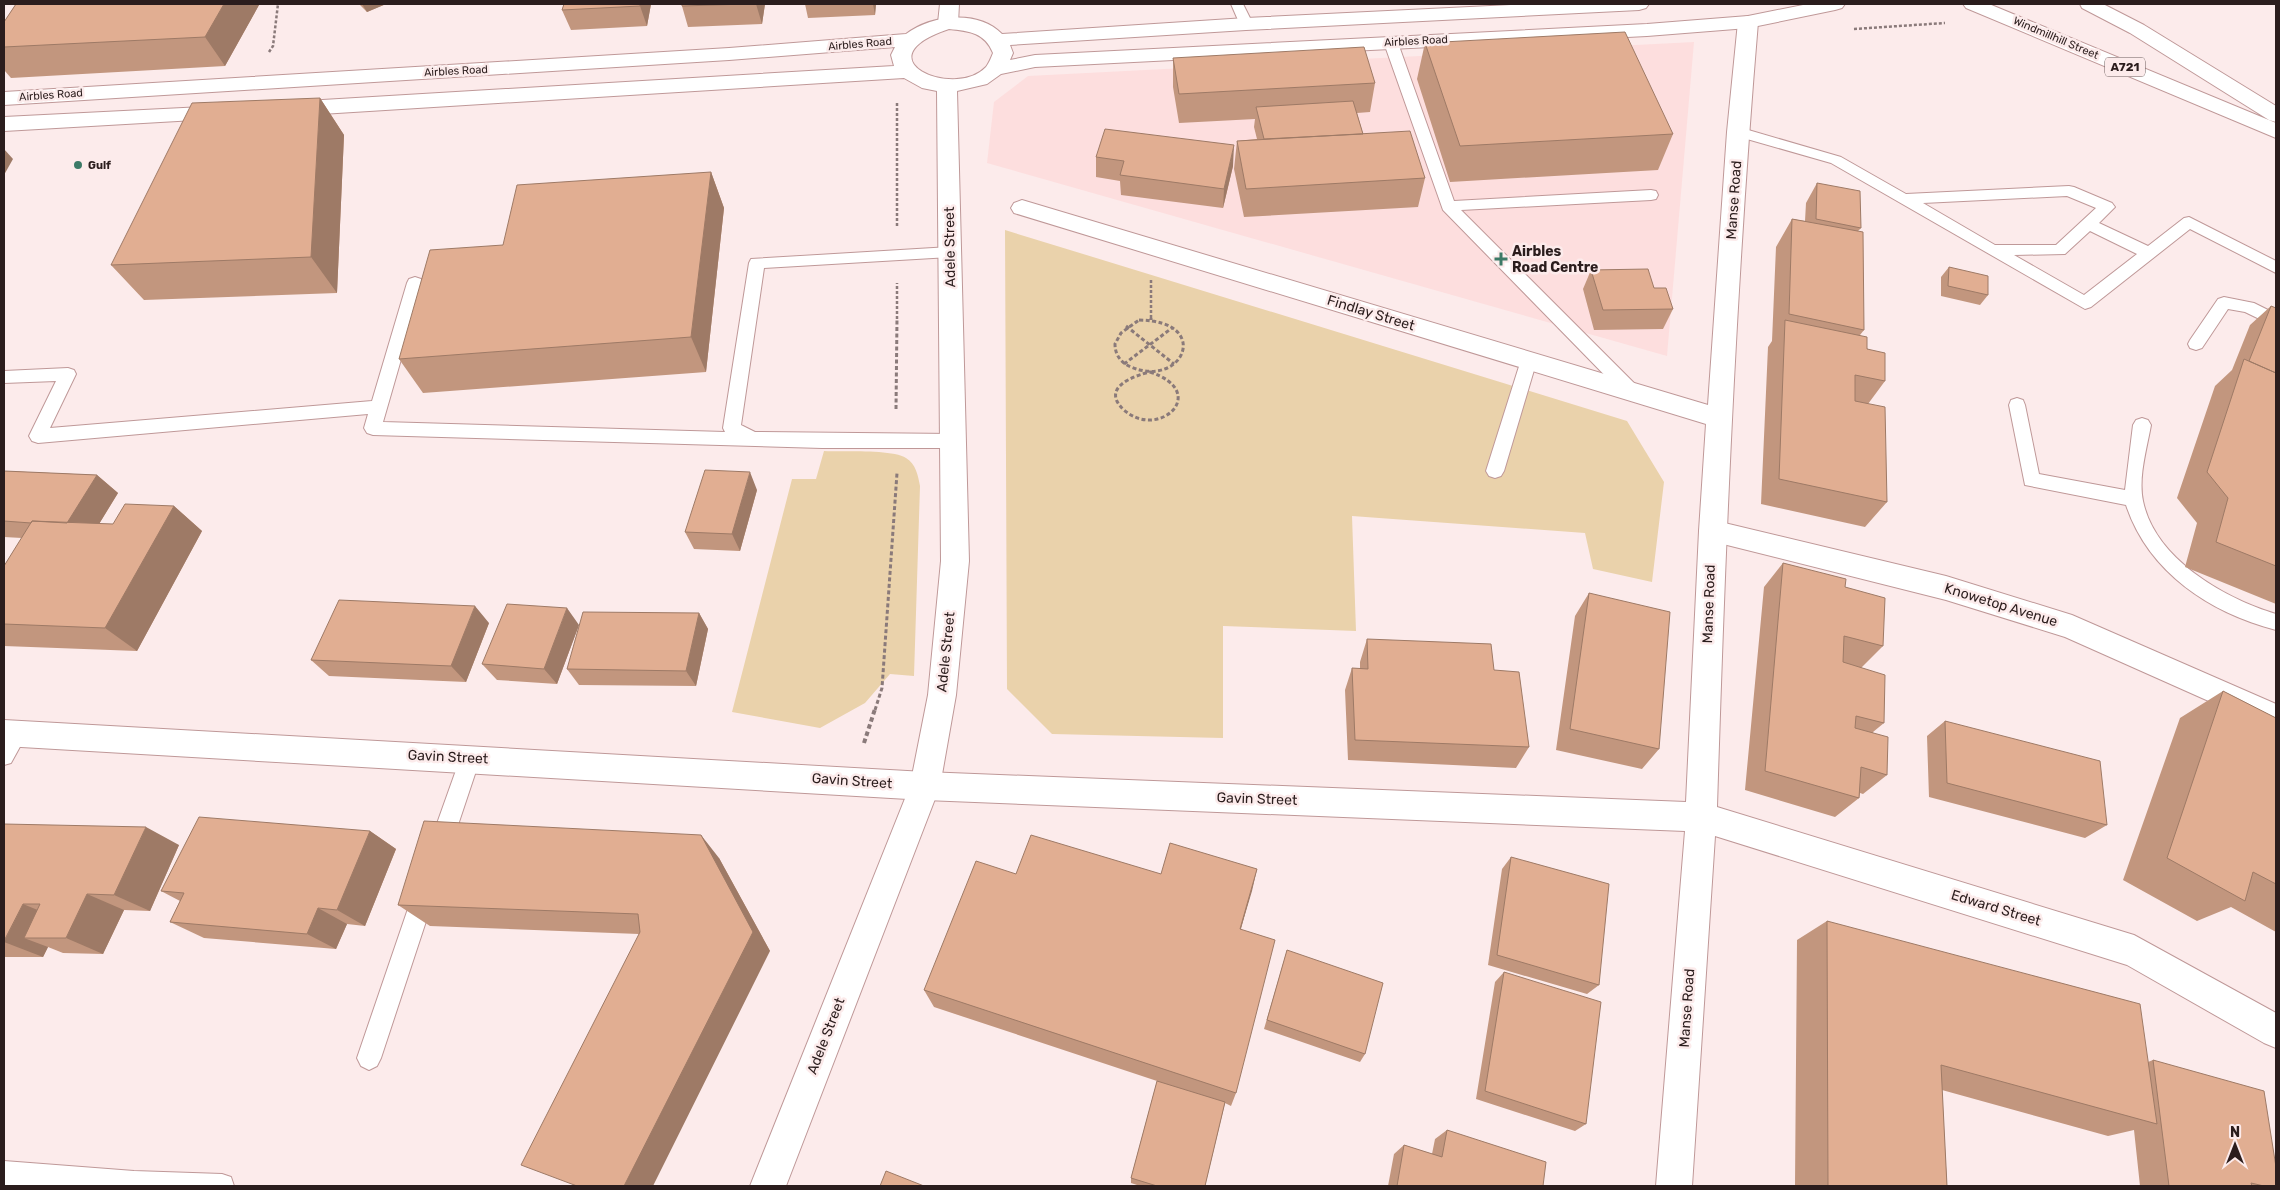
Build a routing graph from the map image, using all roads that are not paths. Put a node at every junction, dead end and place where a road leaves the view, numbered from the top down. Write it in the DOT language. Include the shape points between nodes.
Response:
graph roads {
  1 [pos="949,4"];
  2 [pos="1237,4"];
  3 [pos="1639,4"];
  4 [pos="1835,4"];
  5 [pos="1973,4"];
  6 [pos="2089,4"];
  7 [pos="1748,22"];
  8 [pos="948,23"];
  9 [pos="1246,24"];
  10 [pos="908,40"];
  11 [pos="999,40"];
  12 [pos="1391,43"];
  13 [pos="996,69"];
  14 [pos="906,72"];
  15 [pos="947,86"];
  16 [pos="4,99"];
  17 [pos="2276,115"];
  18 [pos="4,124"];
  19 [pos="2276,131"];
  20 [pos="1738,132"];
  21 [pos="1651,195"];
  22 [pos="1904,199"];
  23 [pos="1448,206"];
  24 [pos="1022,208"];
  25 [pos="2088,224"];
  26 [pos="1993,250"];
  27 [pos="950,252"];
  28 [pos="2149,253"];
  29 [pos="2276,268"];
  30 [pos="415,283"];
  31 [pos="2276,321"];
  32 [pos="2196,344"];
  33 [pos="1529,360"];
  34 [pos="4,377"];
  35 [pos="1630,390"];
  36 [pos="2017,405"];
  37 [pos="379,407"];
  38 [pos="1720,418"];
  39 [pos="2142,425"];
  40 [pos="753,439"];
  41 [pos="953,441"];
  42 [pos="1495,472"];
  43 [pos="2133,499"];
  44 [pos="1712,531"];
  45 [pos="2276,622"];
  46 [pos="2276,718"];
  47 [pos="8,741"];
  48 [pos="470,759"];
  49 [pos="925,786"];
  50 [pos="1701,817"];
  51 [pos="2276,1031"];
  52 [pos="369,1058"];
  53 [pos="4,1173"];
  54 [pos="222,1186"];
  55 [pos="768,1186"];
  56 [pos="1674,1186"];
  1 -- 8 [label="street"];
  2 -- 9 [label="lane"];
  3 -- 9 [label="street, Airbles Road"];
  4 -- 7 [label="street, Airbles Road"];
  5 -- 19 [label="street, Windmillhill Street / A721"];
  6 -- 17 [label="street, A721" via="2137,28"];
  7 -- 12 [label="street, Airbles Road"];
  7 -- 20 [label="street, Manse Road"];
  8 -- 10 [label="street, Airbles Road" via="928,28"];
  8 -- 11 [label="street, Airbles Road" via="983,28"];
  9 -- 11 [label="street, Airbles Road"];
  10 -- 14 [label="street, Airbles Road" via="900,60"];
  10 -- 16 [label="street, Airbles Road"];
  11 -- 13 [label="street" via="1003,53"];
  12 -- 13 [label="street, Airbles Road" via="1035,61"];
  12 -- 23 [label="lane"];
  13 -- 15 [label="street, Airbles Road" via="979,80"];
  14 -- 15 [label="street, Airbles Road" via="919,81"];
  14 -- 18 [label="street, Airbles Road"];
  15 -- 27 [label="street, Adele Street"];
  20 -- 22 [label="lane" via="1836,160"];
  20 -- 38 [label="street, Manse Road"];
  21 -- 23 [label="lane"];
  22 -- 25 [label="lane" via="2070,190 2107,207"];
  22 -- 26 [label="lane"];
  23 -- 35 [label="lane"];
  24 -- 33 [label="street, Findlay Street"];
  25 -- 26 [label="lane" via="2060,250"];
  25 -- 28 [label="lane"];
  26 -- 28 [label="lane" via="2085,303"];
  27 -- 40 [label="lane" via="757,263 732,428"];
  27 -- 41 [label="street, Adele Street"];
  28 -- 29 [label="lane" via="2189,222"];
  30 -- 37 [label="lane"];
  31 -- 32 [label="lane" via="2248,307 2224,303"];
  33 -- 35 [label="street, Findlay Street"];
  33 -- 42 [label="lane"];
  34 -- 37 [label="lane" via="68,374 38,436"];
  35 -- 38 [label="street, Findlay Street"];
  36 -- 43 [label="lane" via="2031,480"];
  37 -- 40 [label="lane" via="373,428"];
  38 -- 44 [label="street, Manse Road"];
  39 -- 43 [label="lane"];
  40 -- 41 [label="lane"];
  41 -- 49 [label="street, Adele Street" via="955,560 942,695"];
  43 -- 45 [label="lane" via="2141,523 2155,546 2176,569 2203,590 2234,607"];
  44 -- 46 [label="street, Knowetop Avenue" via="1946,588 2072,627"];
  44 -- 50 [label="street, Manse Road"];
  47 -- 48 [label="street, Gavin Street"];
  48 -- 49 [label="street, Gavin Street"];
  48 -- 52 [label="lane"];
  49 -- 50 [label="street, Gavin Street"];
  49 -- 55 [label="street, Adele Street"];
  50 -- 51 [label="street, Edward Street" via="2134,951"];
  50 -- 56 [label="street, Manse Road"];
  53 -- 54 [label="lane"];
}
